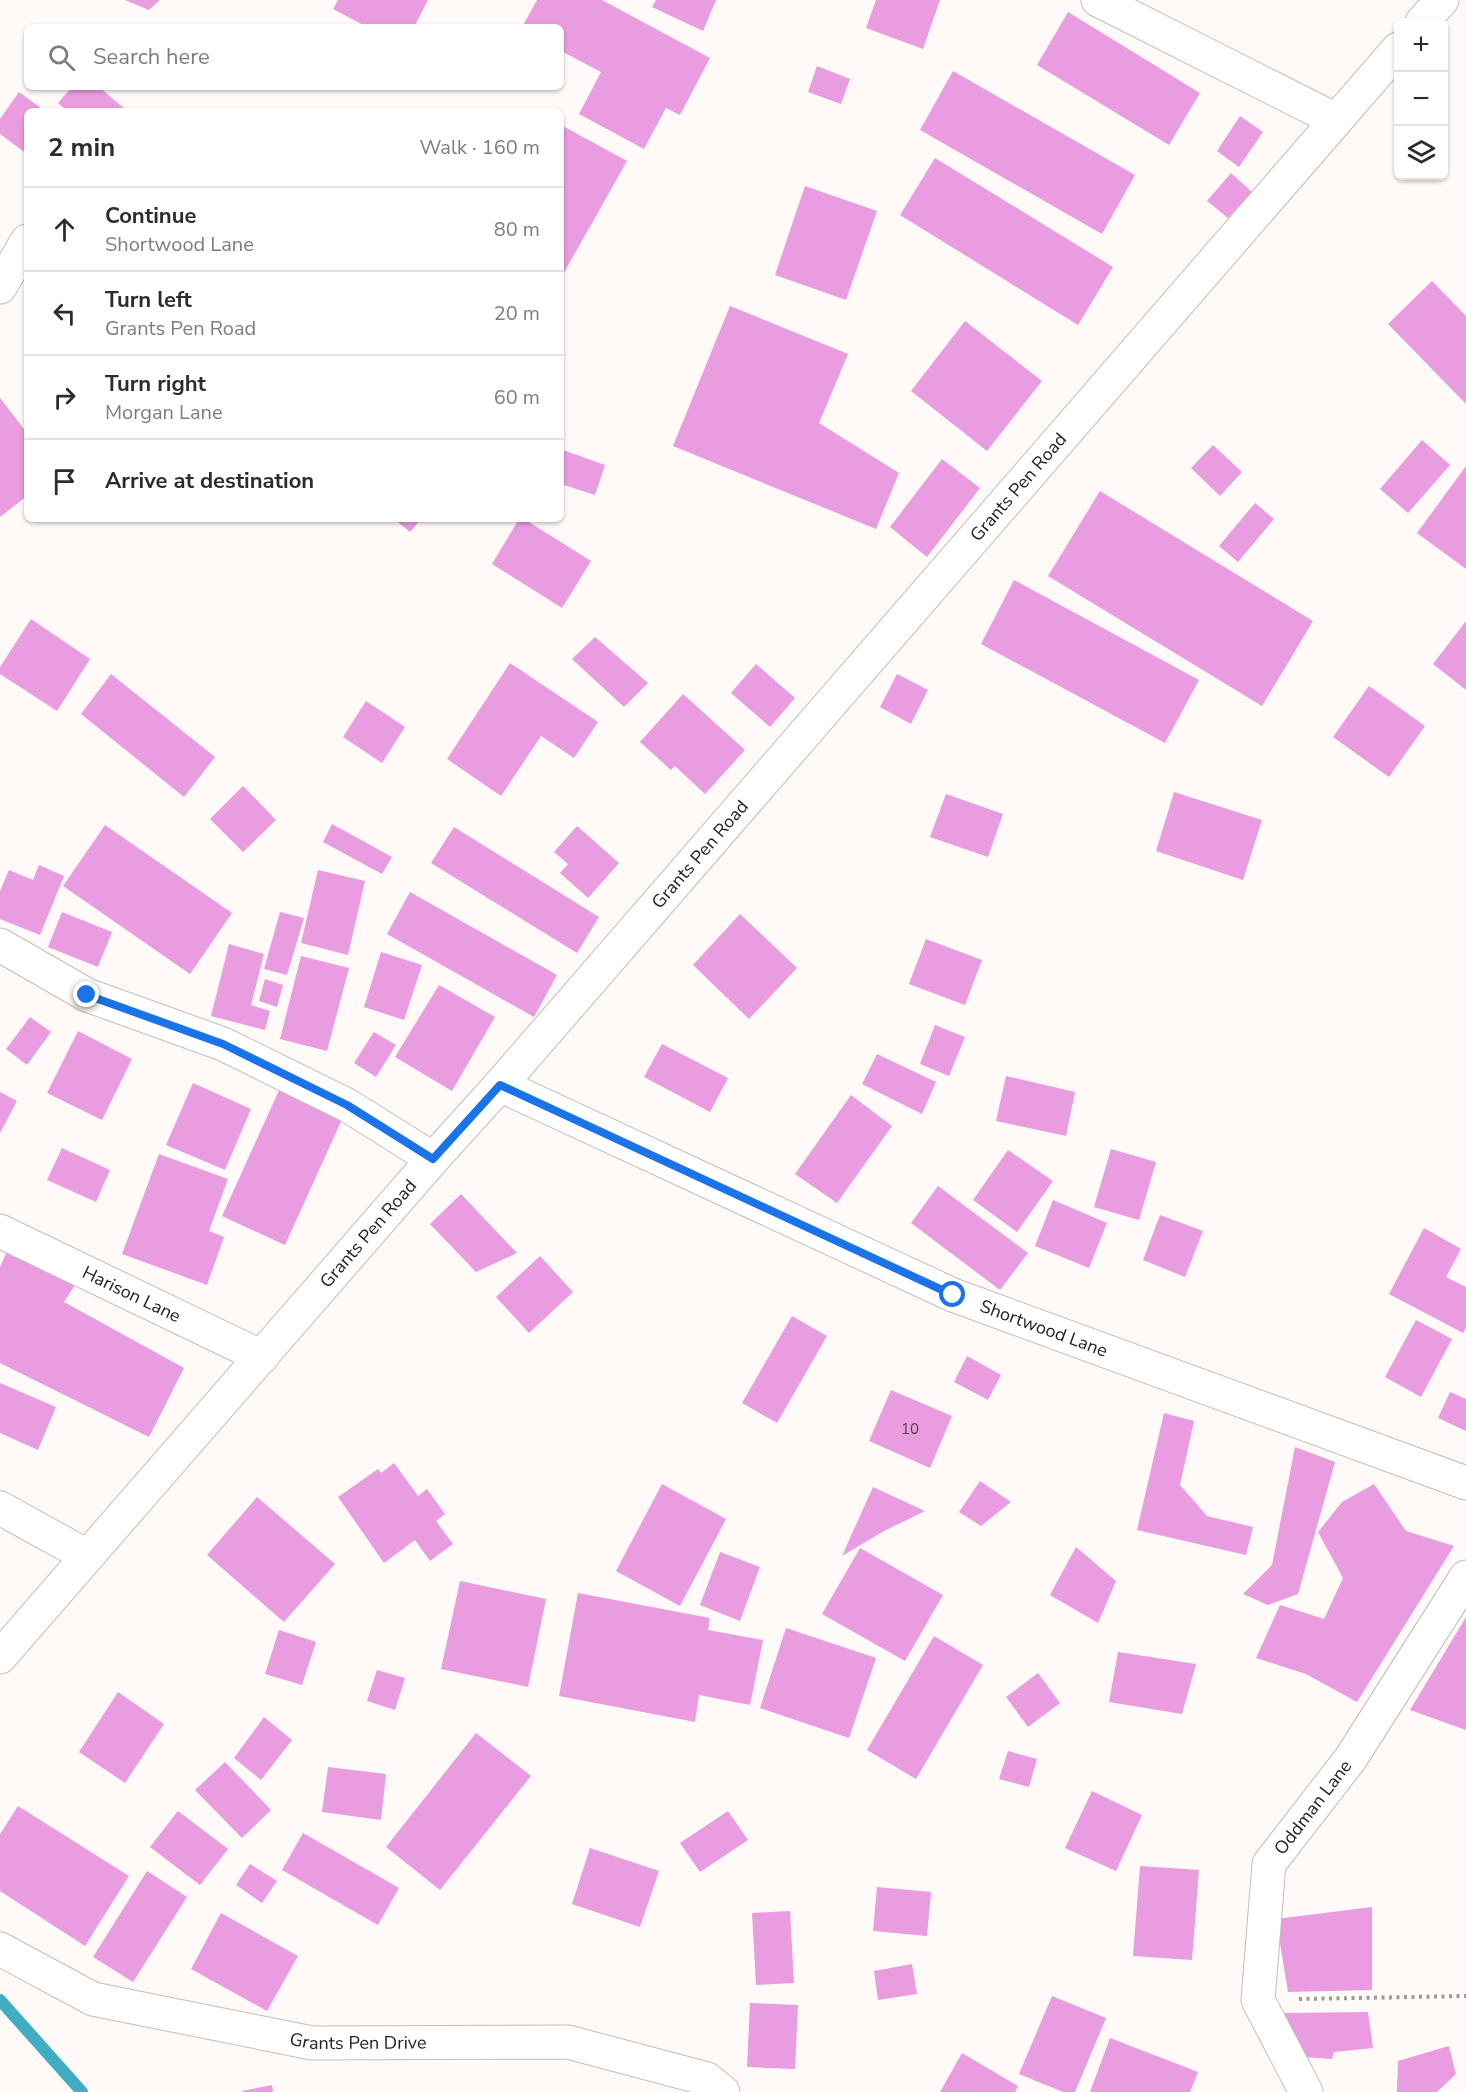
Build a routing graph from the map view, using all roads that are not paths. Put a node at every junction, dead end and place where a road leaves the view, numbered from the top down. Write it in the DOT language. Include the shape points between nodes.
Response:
graph roads {
  1 [pos="1098,0"];
  2 [pos="1442,0"];
  3 [pos="1426,18"];
  4 [pos="1394,54"];
  5 [pos="1336,120"];
  6 [pos="24,246"];
  7 [pos="0,287"];
  8 [pos="0,945"];
  9 [pos="500,1085"];
  10 [pos="433,1159"];
  11 [pos="0,1231"];
  12 [pos="262,1358"];
  13 [pos="1466,1483"];
  14 [pos="0,1508"];
  15 [pos="87,1556"];
  16 [pos="1466,1577"];
  17 [pos="0,1657"];
  18 [pos="0,1949"];
  19 [pos="723,2092"];
  20 [pos="1306,2092"];
  1 -- 5 [label="street"];
  2 -- 3 [label="street"];
  4 -- 5 [label="street, Grants Pen Road"];
  5 -- 9 [label="street, Grants Pen Road"];
  6 -- 7 [label="street"];
  8 -- 10 [label="street" via="87,995 223,1044 337,1100"];
  9 -- 10 [label="street, Grants Pen Road"];
  9 -- 13 [label="street, Shortwood Lane" via="953,1295"];
  10 -- 12 [label="street, Grants Pen Road"];
  11 -- 12 [label="street, Harison Lane"];
  12 -- 15 [label="street, Grants Pen Road"];
  14 -- 15 [label="street"];
  15 -- 17 [label="street, Grants Pen Road"];
  16 -- 20 [label="street, Oddman Lane" via="1351,1758 1269,1864 1258,2000"];
  18 -- 19 [label="street, Grants Pen Drive" via="93,1999 312,2043 568,2042 707,2079"];
}
